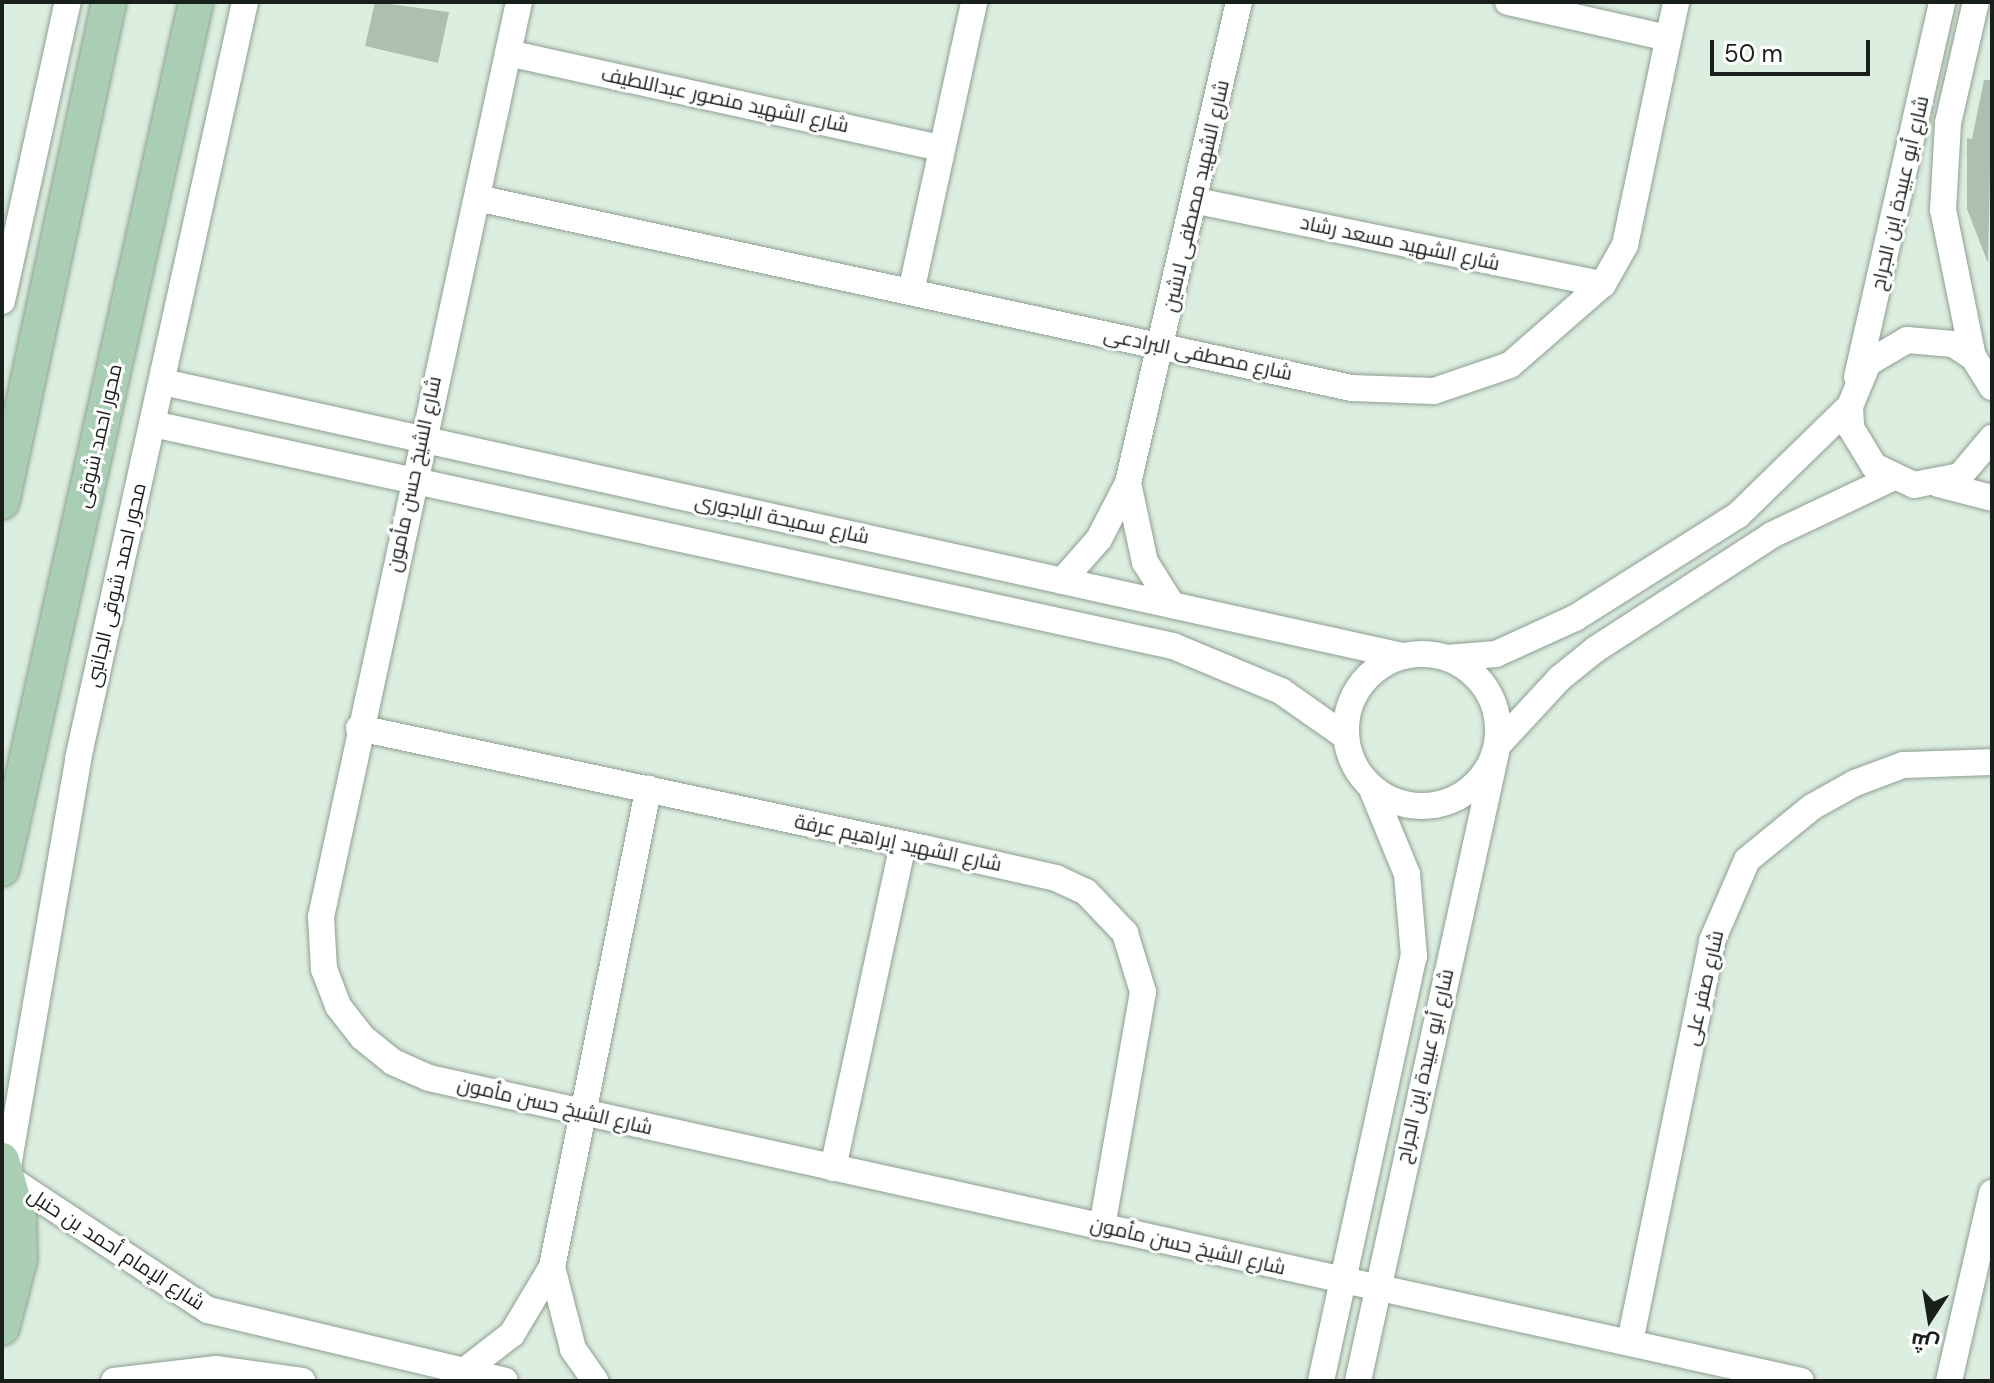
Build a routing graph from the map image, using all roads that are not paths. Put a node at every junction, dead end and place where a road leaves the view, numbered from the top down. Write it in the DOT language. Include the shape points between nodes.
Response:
graph roads {
  1 [pos="109,2"];
  2 [pos="196,2"];
  3 [pos="245,2"];
  4 [pos="519,2"];
  5 [pos="974,2"];
  6 [pos="1239,2"];
  7 [pos="1508,2"];
  8 [pos="1676,2"];
  9 [pos="1942,2"];
  10 [pos="1976,2"];
  11 [pos="59,3"];
  12 [pos="1668,38"];
  13 [pos="508,53"];
  14 [pos="941,148"];
  15 [pos="477,198"];
  16 [pos="1197,201"];
  17 [pos="1603,284"];
  18 [pos="911,292"];
  19 [pos="2,301"];
  20 [pos="1162,347"];
  21 [pos="1973,357"];
  22 [pos="163,382"];
  23 [pos="1992,387"];
  24 [pos="1852,395"];
  25 [pos="153,424"];
  26 [pos="1992,438"];
  27 [pos="421,439"];
  28 [pos="1892,478"];
  29 [pos="412,480"];
  30 [pos="1128,483"];
  31 [pos="1938,484"];
  32 [pos="1992,498"];
  33 [pos="2,502"];
  34 [pos="1062,581"];
  35 [pos="1172,605"];
  36 [pos="1402,656"];
  37 [pos="1447,658"];
  38 [pos="359,728"];
  39 [pos="1345,736"];
  40 [pos="1496,749"];
  41 [pos="1992,762"];
  42 [pos="648,789"];
  43 [pos="1372,789"];
  44 [pos="903,844"];
  45 [pos="2,869"];
  46 [pos="583,1113"];
  47 [pos="833,1168"];
  48 [pos="7,1170"];
  49 [pos="1992,1193"];
  50 [pos="1102,1227"];
  51 [pos="552,1267"];
  52 [pos="1341,1280"];
  53 [pos="1377,1288"];
  54 [pos="2,1328"];
  55 [pos="1630,1342"];
  56 [pos="463,1372"];
  57 [pos="114,1381"];
  58 [pos="302,1381"];
  59 [pos="505,1381"];
  60 [pos="595,1381"];
  61 [pos="1321,1381"];
  62 [pos="1358,1381"];
  63 [pos="1801,1381"];
  64 [pos="1949,1381"];
  1 -- 33 [label="main road"];
  2 -- 45 [label="main road, محور احمد شوقى"];
  3 -- 22 [label="street, محور احمد شوقى الجانبى"];
  4 -- 13 [label="street, شارع الشيخ حسن مأمون"];
  5 -- 14 [label="street"];
  6 -- 16 [label="street, شارع الشهيد مصطفى لاشين"];
  7 -- 12 [label="street"];
  8 -- 12 [label="street, شارع مصطفى البرادعى"];
  9 -- 24 [label="street, شارع أبو عبيدة إبن الجراح"];
  10 -- 21 [label="street, شارع أبو عبيدة إبن الجراح" via="1948,123 1943,210"];
  11 -- 19 [label="street"];
  12 -- 17 [label="street, شارع مصطفى البرادعى" via="1625,245"];
  13 -- 14 [label="street, شارع الشهيد منصور عبداللطيف"];
  13 -- 15 [label="street, شارع الشيخ حسن مأمون"];
  14 -- 18 [label="street"];
  15 -- 18 [label="street, شارع مصطفى البرادعى"];
  15 -- 27 [label="street, شارع الشيخ حسن مأمون"];
  16 -- 17 [label="street, شارع الشهيد مسعد رشاد"];
  16 -- 20 [label="street, شارع الشهيد مصطفى لاشين"];
  17 -- 20 [label="street, شارع مصطفى البرادعى" via="1510,365 1434,391 1351,388"];
  18 -- 20 [label="street, شارع مصطفى البرادعى"];
  20 -- 30 [label="street, شارع الشهيد مصطفى لاشين"];
  21 -- 23 [label="street"];
  21 -- 24 [label="street" via="1931,338 1907,340 1868,363"];
  22 -- 25 [label="street, محور احمد شوقى الجانبى"];
  22 -- 27 [label="street, شارع سميحة الباجورى"];
  24 -- 28 [label="street" via="1860,448"];
  24 -- 37 [label="street" via="1738,515 1575,618 1518,647"];
  25 -- 29 [label="street, شارع سميحة الباجورى"];
  25 -- 48 [label="street, محور احمد شوقى الجانبى" via="58,854"];
  26 -- 31 [label="street" via="1978,462"];
  27 -- 29 [label="street, شارع الشيخ حسن مأمون"];
  27 -- 34 [label="street, شارع سميحة الباجورى"];
  28 -- 31 [label="street"];
  28 -- 40 [label="street, شارع أبو عبيدة إبن الجراح" via="1772,535 1596,649 1543,694"];
  29 -- 38 [label="street, شارع الشيخ حسن مأمون"];
  29 -- 39 [label="street, شارع سميحة الباجورى" via="1173,646 1258,679"];
  30 -- 34 [label="street, شارع الشهيد مصطفى لاشين" via="1099,539"];
  30 -- 35 [label="street, شارع الشهيد مصطفى لاشين" via="1145,562"];
  31 -- 32 [label="street"];
  34 -- 35 [label="street, شارع سميحة الباجورى"];
  35 -- 36 [label="street, شارع سميحة الباجورى"];
  36 -- 37 [label="street"];
  36 -- 39 [label="street" via="1359,686"];
  37 -- 40 [label="street" via="1471,671 1489,693 1498,718"];
  38 -- 42 [label="street, شارع الشهيد إبراهيم عرفة"];
  38 -- 46 [label="street, شارع الشيخ حسن مأمون" via="321,917 324,969 338,1006 362,1037 417,1073"];
  39 -- 43 [label="street" via="1358,774"];
  40 -- 43 [label="street" via="1481,780 1443,803 1398,804"];
  40 -- 53 [label="street, شارع أبو عبيدة إبن الجراح"];
  41 -- 55 [label="street, شارع صفر على" via="1903,765 1855,783 1812,807 1747,860 1712,941"];
  42 -- 44 [label="street, شارع الشهيد إبراهيم عرفة"];
  42 -- 46 [label="street"];
  43 -- 52 [label="street, شارع أبو عبيدة إبن الجراح" via="1407,874 1414,956"];
  44 -- 47 [label="street"];
  44 -- 50 [label="street, شارع الشهيد إبراهيم عرفة" via="1056,878 1086,892 1125,933 1138,962 1141,1024"];
  46 -- 47 [label="street, شارع الشيخ حسن مأمون"];
  46 -- 51 [label="street"];
  47 -- 50 [label="street, شارع الشيخ حسن مأمون"];
  48 -- 54 [label="main road" via="20,1259"];
  48 -- 56 [label="street, شارع الإمام أحمد بن حنبل" via="208,1310"];
  49 -- 64 [label="street"];
  50 -- 52 [label="street, شارع الشيخ حسن مأمون"];
  51 -- 56 [label="street" via="512,1334"];
  51 -- 60 [label="street" via="573,1349"];
  52 -- 53 [label="street, شارع الشيخ حسن مأمون"];
  52 -- 61 [label="street, شارع أبو عبيدة إبن الجراح"];
  53 -- 55 [label="street, شارع الشيخ حسن مأمون"];
  53 -- 62 [label="street, شارع أبو عبيدة إبن الجراح"];
  55 -- 63 [label="street, شارع الشيخ حسن مأمون"];
  56 -- 59 [label="street, شارع الإمام أحمد بن حنبل"];
  57 -- 58 [label="street" via="216,1369"];
}
